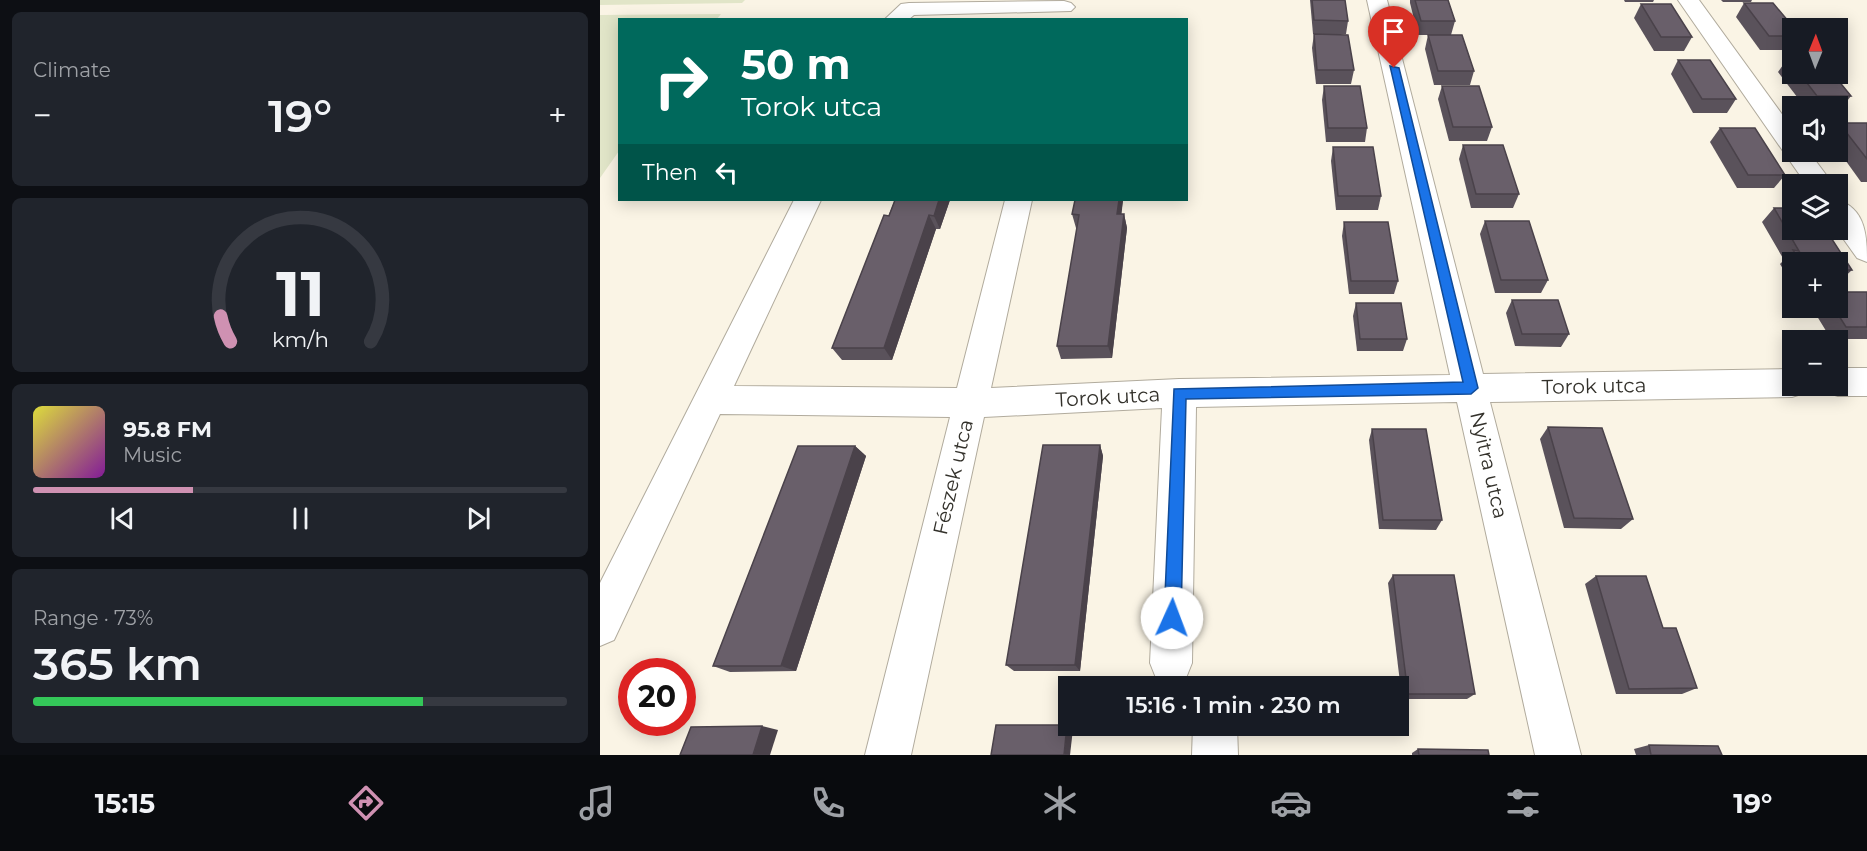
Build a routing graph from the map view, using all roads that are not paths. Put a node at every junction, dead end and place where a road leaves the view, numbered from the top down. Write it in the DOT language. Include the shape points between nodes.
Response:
graph roads {
  1 [pos="1377,0"];
  2 [pos="1688,0"];
  3 [pos="1064,9"];
  4 [pos="903,10"];
  5 [pos="1782,132"];
  6 [pos="807,201"];
  7 [pos="1018,201"];
  8 [pos="1848,224"];
  9 [pos="1867,251"];
  10 [pos="1848,382"];
  11 [pos="1867,382"];
  12 [pos="1782,383"];
  13 [pos="1471,388"];
  14 [pos="1179,393"];
  15 [pos="711,400"];
  16 [pos="970,403"];
  17 [pos="600,626"];
  18 [pos="1171,663"];
  19 [pos="1215,736"];
  20 [pos="888,755"];
  21 [pos="1215,755"];
  22 [pos="1558,755"];
  1 -- 13 [label="street, Nyitra utca"];
  2 -- 5 [label="street"];
  3 -- 4 [label="street"];
  6 -- 15 [label="street"];
  7 -- 16 [label="street, Fészek utca"];
  8 -- 9 [label="street"];
  10 -- 11 [label="street"];
  12 -- 13 [label="street, Torok utca"];
  13 -- 14 [label="street, Torok utca"];
  13 -- 22 [label="street, Nyitra utca"];
  14 -- 16 [label="street, Torok utca"];
  14 -- 18 [label="street"];
  15 -- 16 [label="street, Torok utca"];
  15 -- 17 [label="street"];
  16 -- 20 [label="street, Fészek utca"];
  19 -- 21 [label="street"];
}
